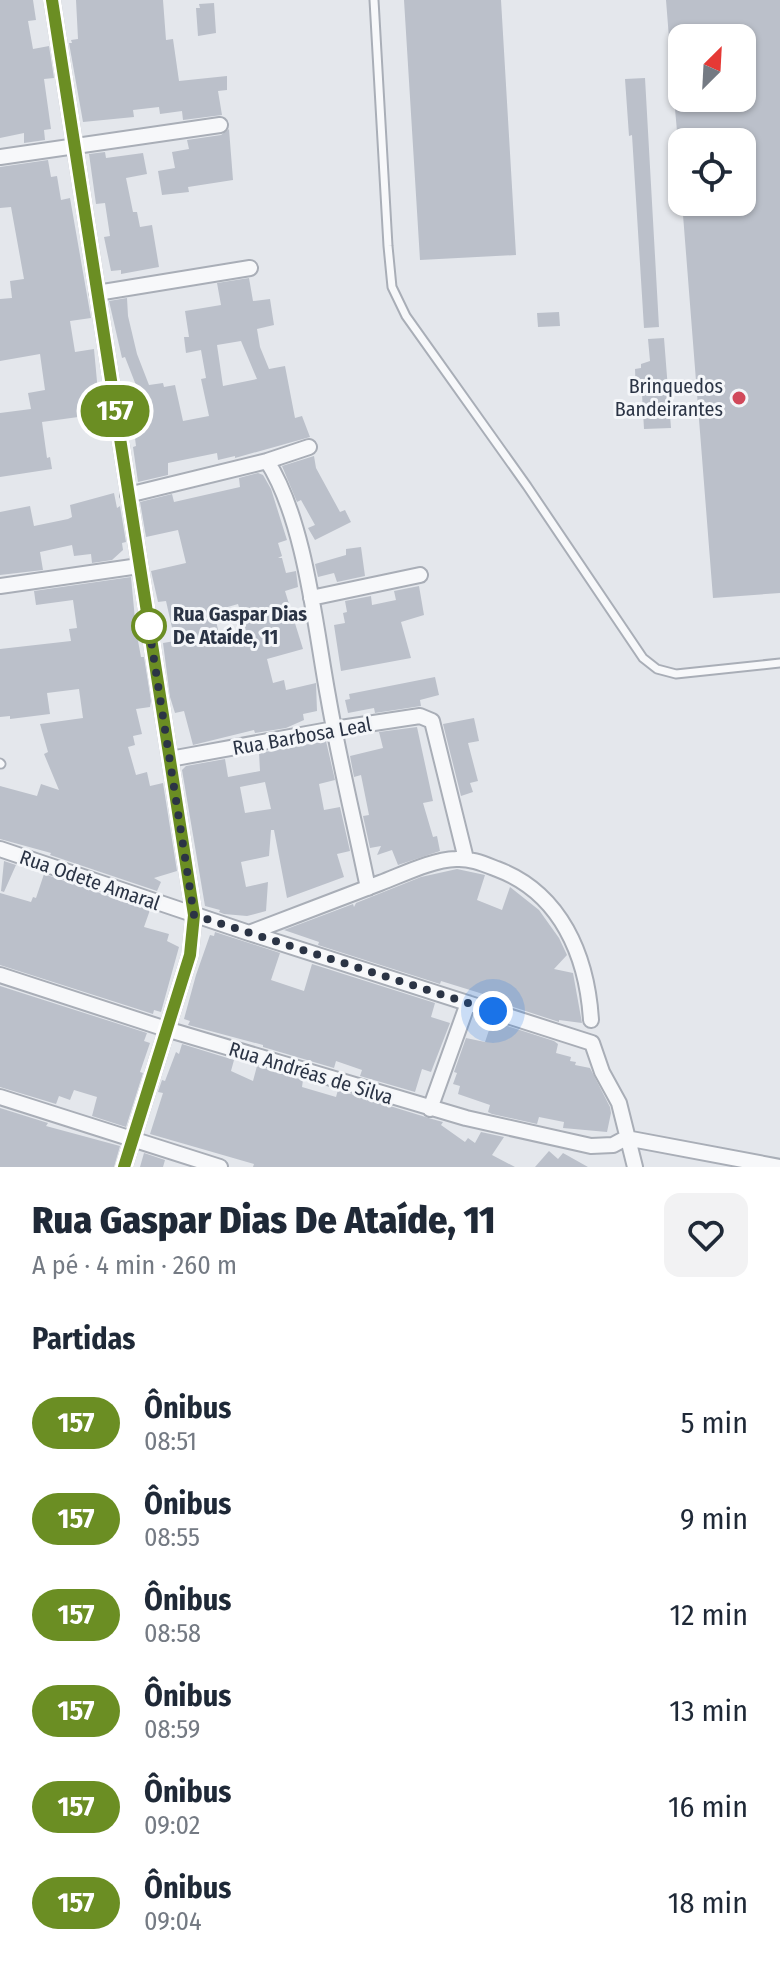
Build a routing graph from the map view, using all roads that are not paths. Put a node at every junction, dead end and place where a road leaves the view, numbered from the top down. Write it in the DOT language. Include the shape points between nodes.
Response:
graph roads {
  1 [pos="52,0"];
  2 [pos="374,0"];
  3 [pos="220,125"];
  4 [pos="75,146"];
  5 [pos="0,157"];
  6 [pos="250,268"];
  7 [pos="97,293"];
  8 [pos="309,447"];
  9 [pos="267,461"];
  10 [pos="128,495"];
  11 [pos="139,566"];
  12 [pos="420,575"];
  13 [pos="0,586"];
  14 [pos="311,598"];
  15 [pos="780,663"];
  16 [pos="334,729"];
  17 [pos="170,759"];
  18 [pos="0,849"];
  19 [pos="466,859"];
  20 [pos="368,888"];
  21 [pos="194,915"];
  22 [pos="249,933"];
  23 [pos="0,975"];
  24 [pos="468,1003"];
  25 [pos="591,1020"];
  26 [pos="166,1029"];
  27 [pos="0,1097"];
  28 [pos="430,1109"];
  29 [pos="626,1138"];
  30 [pos="133,1140"];
  31 [pos="124,1167"];
  32 [pos="220,1167"];
  33 [pos="635,1167"];
  34 [pos="780,1167"];
  1 -- 4 [label="street"];
  2 -- 15 [label="lane" via="392,287 406,316 643,658 676,674"];
  3 -- 4 [label="street"];
  4 -- 5 [label="street"];
  4 -- 7 [label="street"];
  6 -- 7 [label="street"];
  7 -- 10 [label="street"];
  8 -- 9 [label="street"];
  9 -- 10 [label="street"];
  9 -- 14 [label="street" via="295,528"];
  10 -- 11 [label="street"];
  11 -- 13 [label="street"];
  11 -- 17 [label="street"];
  12 -- 14 [label="street"];
  14 -- 16 [label="street"];
  16 -- 17 [label="street, Rua Barbosa Leal"];
  16 -- 19 [label="street, Rua Barbosa Leal" via="420,716 432,721"];
  16 -- 20 [label="street"];
  17 -- 21 [label="street"];
  18 -- 21 [label="street, Rua Odete Amaral"];
  19 -- 20 [label="street" via="448,860"];
  19 -- 25 [label="street" via="524,882 552,908 580,960"];
  20 -- 22 [label="street"];
  21 -- 22 [label="street, Rua Odete Amaral"];
  21 -- 26 [label="street" via="190,955"];
  22 -- 24 [label="street, Rua Odete Amaral"];
  23 -- 26 [label="street, Rua Andréas de Silva"];
  24 -- 28 [label="street"];
  24 -- 29 [label="street, Rua Odete Amaral" via="592,1043 619,1103"];
  26 -- 28 [label="street, Rua Andréas de Silva"];
  26 -- 30 [label="street"];
  27 -- 30 [label="street"];
  28 -- 29 [label="street, Rua Andréas de Silva" via="591,1146"];
  29 -- 33 [label="street"];
  29 -- 34 [label="street"];
  30 -- 31 [label="street"];
  30 -- 32 [label="street"];
}
